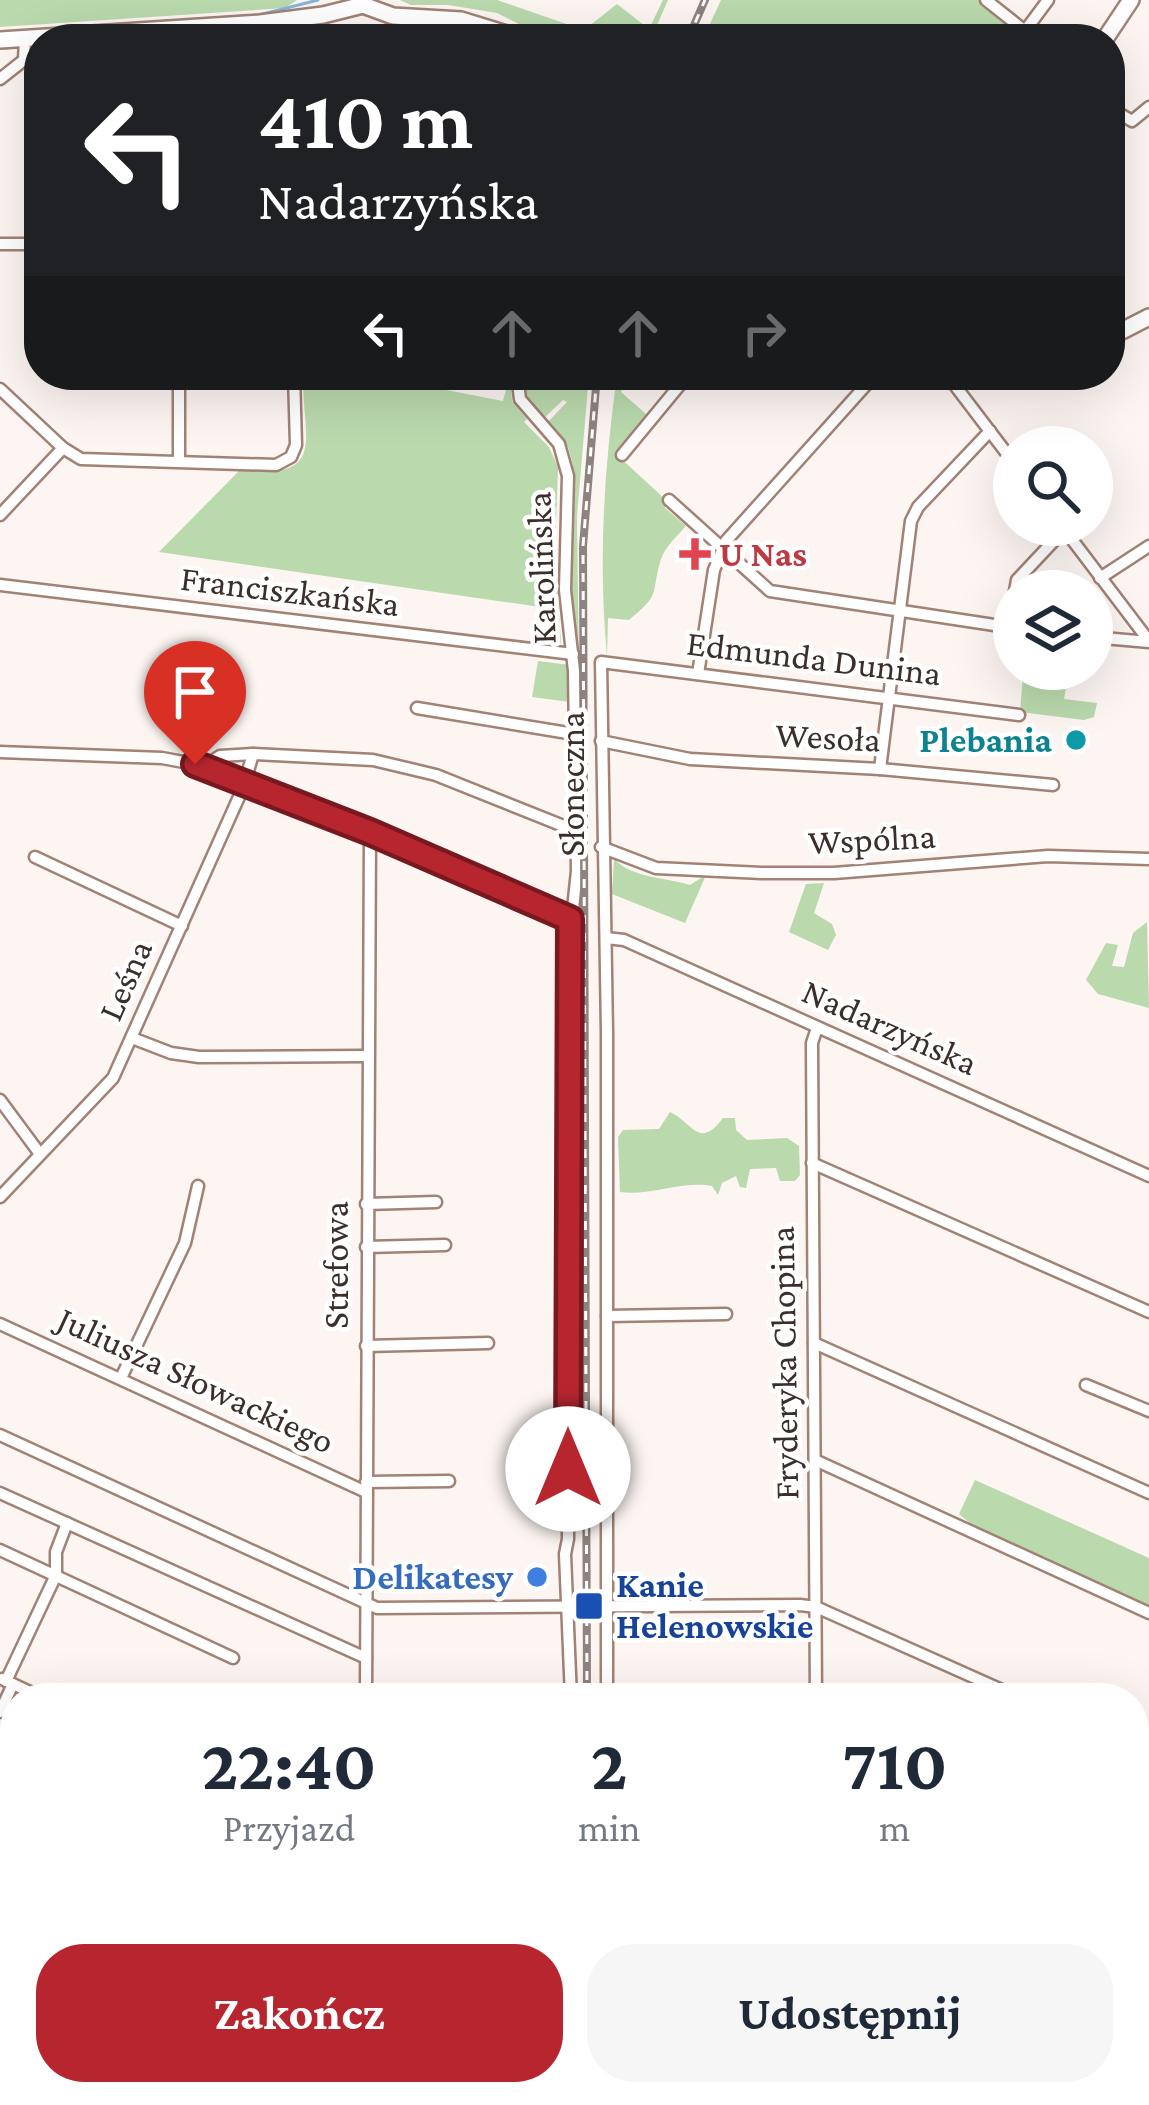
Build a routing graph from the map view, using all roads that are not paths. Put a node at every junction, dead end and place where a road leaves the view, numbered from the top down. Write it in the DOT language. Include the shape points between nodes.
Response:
graph roads {
  1 [pos="986,0"];
  2 [pos="355,2"];
  3 [pos="297,19"];
  4 [pos="225,24"];
  5 [pos="297,24"];
  6 [pos="474,24"];
  7 [pos="1016,24"];
  8 [pos="24,60"];
  9 [pos="0,79"];
  10 [pos="1149,107"];
  11 [pos="1125,117"];
  12 [pos="0,389"];
  13 [pos="179,390"];
  14 [pos="294,390"];
  15 [pos="519,390"];
  16 [pos="675,390"];
  17 [pos="862,390"];
  18 [pos="959,390"];
  19 [pos="990,431"];
  20 [pos="993,435"];
  21 [pos="63,448"];
  22 [pos="622,455"];
  23 [pos="178,461"];
  24 [pos="669,500"];
  25 [pos="0,515"];
  26 [pos="1046,546"];
  27 [pos="1149,546"];
  28 [pos="721,549"];
  29 [pos="1025,570"];
  30 [pos="1112,570"];
  31 [pos="0,585"];
  32 [pos="1113,595"];
  33 [pos="902,612"];
  34 [pos="993,625"];
  35 [pos="1113,638"];
  36 [pos="1149,641"];
  37 [pos="573,654"];
  38 [pos="601,662"];
  39 [pos="698,674"];
  40 [pos="891,698"];
  41 [pos="417,708"];
  42 [pos="1019,716"];
  43 [pos="574,734"];
  44 [pos="601,741"];
  45 [pos="0,752"];
  46 [pos="253,754"];
  47 [pos="205,766"];
  48 [pos="880,769"];
  49 [pos="245,781"];
  50 [pos="1054,785"];
  51 [pos="576,831"];
  52 [pos="370,832"];
  53 [pos="601,847"];
  54 [pos="35,857"];
  55 [pos="1149,859"];
  56 [pos="570,919"];
  57 [pos="182,926"];
  58 [pos="605,938"];
  59 [pos="817,1028"];
  60 [pos="132,1038"];
  61 [pos="366,1056"];
  62 [pos="0,1100"];
  63 [pos="40,1154"];
  64 [pos="812,1163"];
  65 [pos="1149,1176"];
  66 [pos="198,1186"];
  67 [pos="0,1197"];
  68 [pos="436,1202"];
  69 [pos="366,1204"];
  70 [pos="445,1244"];
  71 [pos="366,1247"];
  72 [pos="1149,1312"];
  73 [pos="726,1314"];
  74 [pos="608,1316"];
  75 [pos="0,1324"];
  76 [pos="814,1342"];
  77 [pos="488,1343"];
  78 [pos="366,1346"];
  79 [pos="121,1378"];
  80 [pos="1086,1384"];
  81 [pos="1149,1412"];
  82 [pos="0,1435"];
  83 [pos="817,1461"];
  84 [pos="448,1481"];
  85 [pos="366,1487"];
  86 [pos="0,1493"];
  87 [pos="1149,1493"];
  88 [pos="67,1523"];
  89 [pos="0,1550"];
  90 [pos="56,1575"];
  91 [pos="366,1601"];
  92 [pos="568,1606"];
  93 [pos="608,1606"];
  94 [pos="816,1607"];
  95 [pos="1149,1613"];
  96 [pos="233,1658"];
  97 [pos="366,1658"];
  98 [pos="6,1681"];
  99 [pos="366,1683"];
  100 [pos="571,1683"];
  101 [pos="608,1683"];
  102 [pos="816,1683"];
  103 [pos="987,1683"];
  1 -- 7 [label="street"];
  2 -- 3 [label="main road"];
  2 -- 6 [label="main road" via="390,15"];
  3 -- 4 [label="main road"];
  3 -- 5 [label="street"];
  8 -- 9 [label="street"];
  10 -- 11 [label="street" via="1132,121"];
  12 -- 21 [label="street"];
  13 -- 23 [label="street"];
  14 -- 23 [label="street" via="292,457 278,464"];
  15 -- 37 [label="street, Karolińska" via="567,465"];
  16 -- 22 [label="street"];
  17 -- 28 [label="street"];
  18 -- 19 [label="street"];
  19 -- 20 [label="street"];
  19 -- 33 [label="street" via="910,521"];
  21 -- 23 [label="street" via="84,460"];
  21 -- 25 [label="street"];
  24 -- 28 [label="street"];
  26 -- 29 [label="street"];
  27 -- 30 [label="street"];
  28 -- 33 [label="street" via="772,592"];
  28 -- 39 [label="street"];
  31 -- 37 [label="street, Franciszkańska"];
  32 -- 36 [label="street"];
  33 -- 34 [label="street"];
  33 -- 40 [label="street"];
  35 -- 36 [label="street"];
  37 -- 43 [label="street, Karolińska"];
  38 -- 39 [label="street, Edmunda Dunina"];
  38 -- 44 [label="street, Słoneczna"];
  39 -- 40 [label="street, Edmunda Dunina"];
  40 -- 42 [label="street, Edmunda Dunina"];
  40 -- 48 [label="street"];
  41 -- 43 [label="street"];
  43 -- 51 [label="street, Karolińska"];
  44 -- 48 [label="street, Wesoła" via="690,759"];
  44 -- 53 [label="street, Słoneczna"];
  45 -- 47 [label="street"];
  46 -- 47 [label="street" via="220,756"];
  46 -- 49 [label="street, Leśna"];
  46 -- 51 [label="street" via="374,760 436,775"];
  47 -- 49 [label="street"];
  48 -- 50 [label="street, Wesoła"];
  49 -- 52 [label="street"];
  49 -- 57 [label="street, Leśna"];
  51 -- 56 [label="street, Karolińska"];
  52 -- 56 [label="street"];
  52 -- 61 [label="street, Strefowa"];
  53 -- 55 [label="street, Wspólna" via="656,868 762,874 1048,856"];
  53 -- 58 [label="street, Słoneczna"];
  54 -- 57 [label="street"];
  56 -- 92 [label="street, Karolińska"];
  57 -- 60 [label="street, Leśna"];
  58 -- 59 [label="street, Nadarzyńska"];
  58 -- 74 [label="street, Słoneczna"];
  59 -- 64 [label="street, Fryderyka Chopina"];
  59 -- 65 [label="street, Nadarzyńska"];
  60 -- 61 [label="street" via="199,1057"];
  60 -- 63 [label="street, Leśna" via="111,1080"];
  61 -- 69 [label="street, Strefowa"];
  62 -- 63 [label="street"];
  63 -- 67 [label="street, Leśna"];
  64 -- 72 [label="street"];
  64 -- 76 [label="street, Fryderyka Chopina"];
  66 -- 79 [label="street" via="185,1243"];
  68 -- 69 [label="street"];
  69 -- 71 [label="street, Strefowa"];
  70 -- 71 [label="street"];
  71 -- 78 [label="street, Strefowa"];
  73 -- 74 [label="street"];
  74 -- 93 [label="street, Słoneczna"];
  75 -- 79 [label="street, Juliusza Słowackiego"];
  76 -- 83 [label="street, Fryderyka Chopina"];
  76 -- 87 [label="street"];
  77 -- 78 [label="street"];
  78 -- 85 [label="street, Strefowa"];
  79 -- 85 [label="street, Juliusza Słowackiego"];
  80 -- 81 [label="street"];
  82 -- 91 [label="street"];
  83 -- 94 [label="street, Fryderyka Chopina"];
  83 -- 95 [label="street"];
  84 -- 85 [label="street"];
  85 -- 91 [label="street, Strefowa"];
  86 -- 88 [label="street"];
  88 -- 90 [label="street"];
  88 -- 97 [label="street"];
  89 -- 90 [label="street"];
  90 -- 96 [label="street"];
  90 -- 98 [label="street"];
  91 -- 92 [label="street" via="377,1608"];
  91 -- 97 [label="street, Strefowa"];
  92 -- 93 [label="street"];
  92 -- 100 [label="street, Karolińska"];
  93 -- 94 [label="street"];
  93 -- 101 [label="street, Słoneczna"];
  94 -- 102 [label="street, Fryderyka Chopina"];
  94 -- 103 [label="street"];
  97 -- 99 [label="street, Strefowa"];
}
